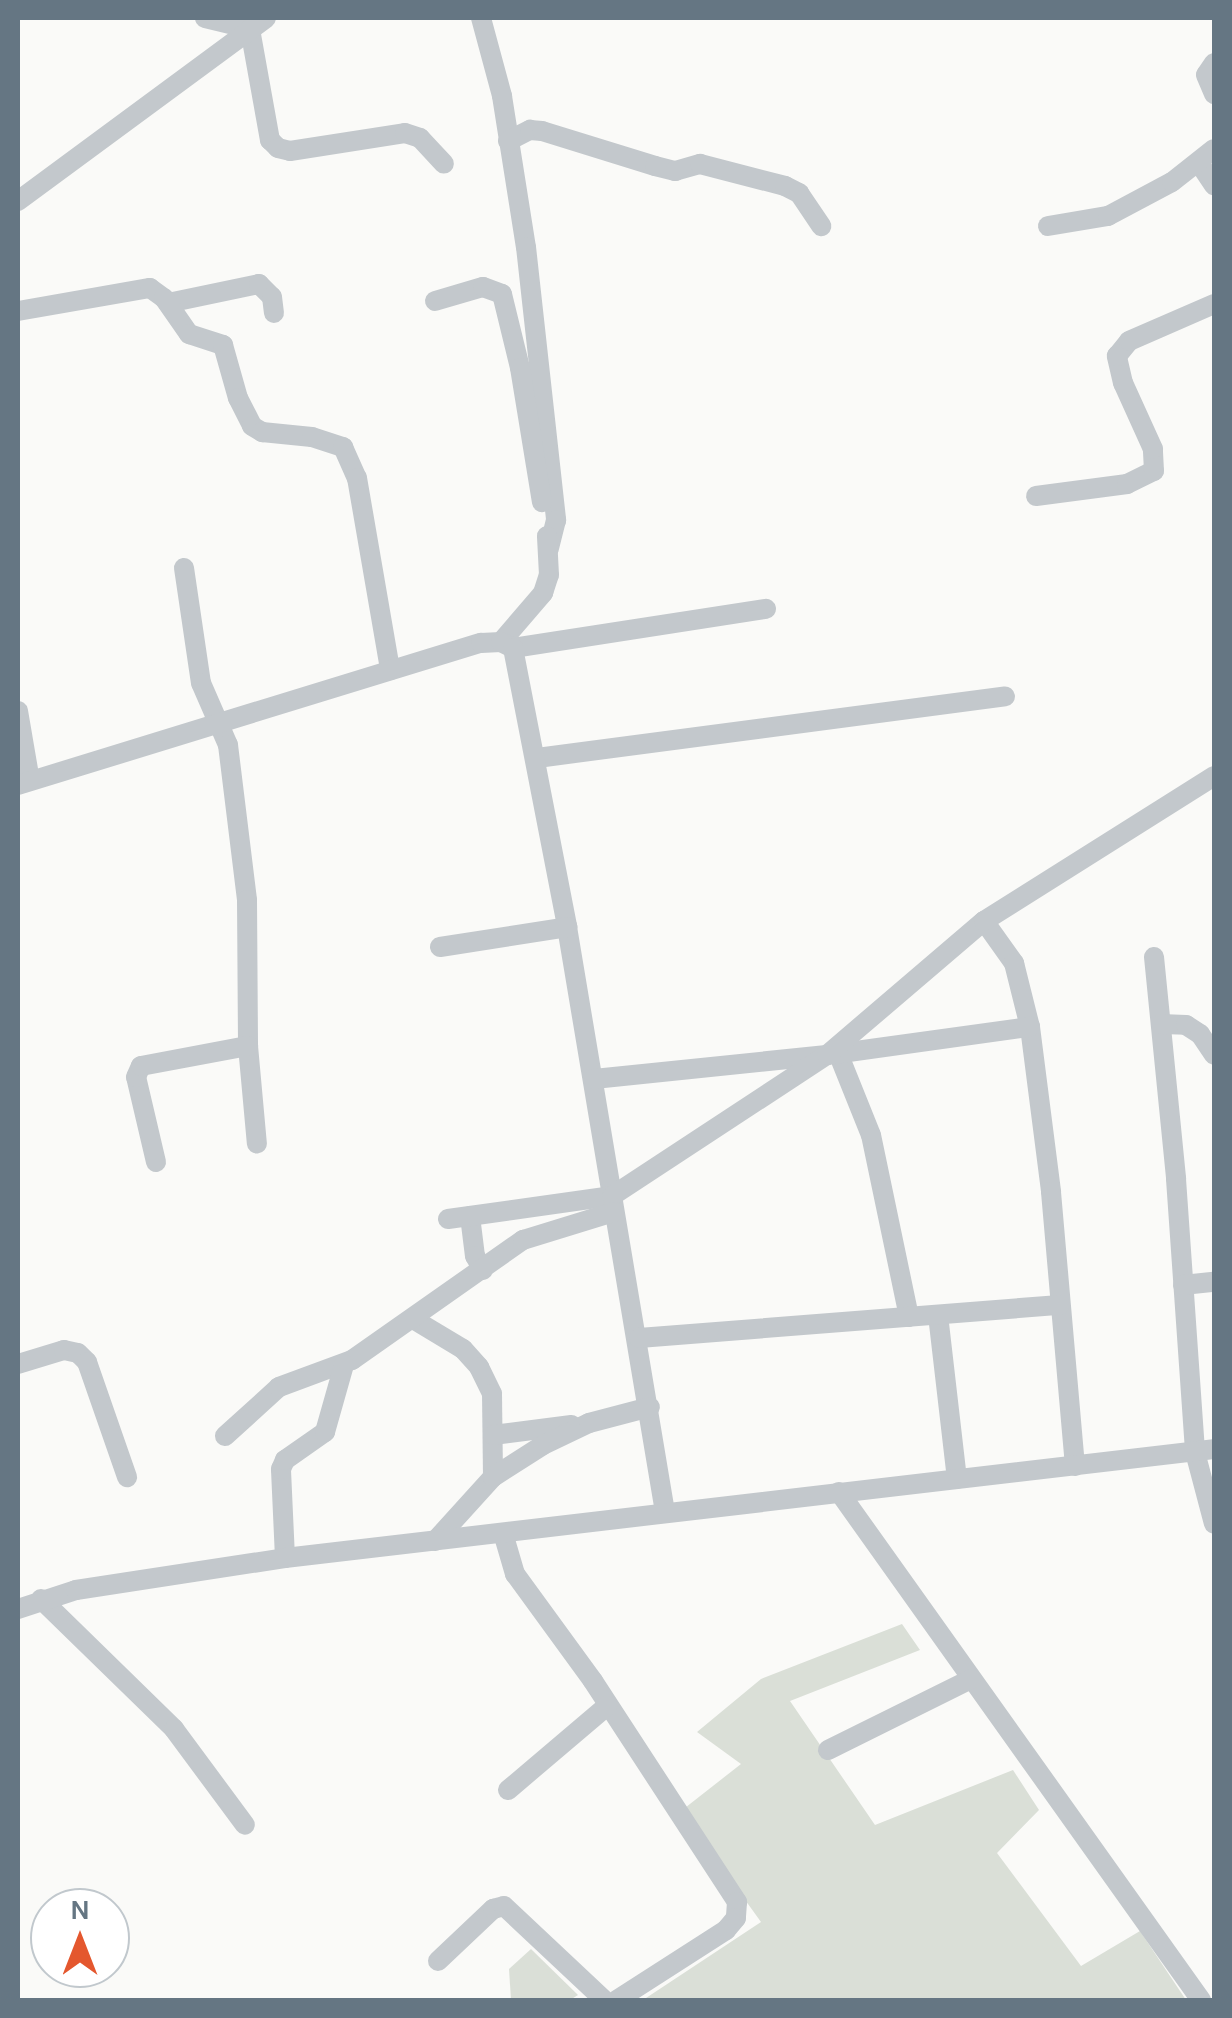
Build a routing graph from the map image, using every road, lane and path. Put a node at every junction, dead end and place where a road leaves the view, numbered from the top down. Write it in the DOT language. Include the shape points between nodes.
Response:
graph roads {
  1 [pos="205,18"];
  2 [pos="481,18"];
  3 [pos="258,23"];
  4 [pos="1214,63"];
  5 [pos="1214,94"];
  6 [pos="508,140"];
  7 [pos="1207,156"];
  8 [pos="444,164"];
  9 [pos="1214,185"];
  10 [pos="18,201"];
  11 [pos="821,226"];
  12 [pos="1048,226"];
  13 [pos="168,302"];
  14 [pos="435,302"];
  15 [pos="1214,304"];
  16 [pos="18,311"];
  17 [pos="274,313"];
  18 [pos="1036,496"];
  19 [pos="549,549"];
  20 [pos="184,568"];
  21 [pos="766,609"];
  22 [pos="507,645"];
  23 [pos="390,670"];
  24 [pos="1006,696"];
  25 [pos="18,710"];
  26 [pos="216,724"];
  27 [pos="537,758"];
  28 [pos="1214,776"];
  29 [pos="24,783"];
  30 [pos="984,922"];
  31 [pos="567,928"];
  32 [pos="440,947"];
  33 [pos="1154,957"];
  34 [pos="1161,1024"];
  35 [pos="1030,1027"];
  36 [pos="248,1046"];
  37 [pos="832,1054"];
  38 [pos="1214,1054"];
  39 [pos="594,1079"];
  40 [pos="257,1144"];
  41 [pos="156,1162"];
  42 [pos="613,1204"];
  43 [pos="470,1216"];
  44 [pos="448,1219"];
  45 [pos="483,1270"];
  46 [pos="1214,1282"];
  47 [pos="1183,1285"];
  48 [pos="1060,1305"];
  49 [pos="938,1315"];
  50 [pos="909,1317"];
  51 [pos="413,1320"];
  52 [pos="639,1338"];
  53 [pos="18,1364"];
  54 [pos="344,1364"];
  55 [pos="650,1407"];
  56 [pos="589,1422"];
  57 [pos="493,1435"];
  58 [pos="226,1436"];
  59 [pos="1205,1451"];
  60 [pos="1075,1466"];
  61 [pos="126,1476"];
  62 [pos="493,1477"];
  63 [pos="958,1479"];
  64 [pos="839,1492"];
  65 [pos="666,1512"];
  66 [pos="1214,1524"];
  67 [pos="503,1532"];
  68 [pos="435,1541"];
  69 [pos="285,1558"];
  70 [pos="25,1604"];
  71 [pos="971,1679"];
  72 [pos="607,1706"];
  73 [pos="828,1750"];
  74 [pos="508,1790"];
  75 [pos="245,1825"];
  76 [pos="438,1962"];
  77 [pos="604,2000"];
  78 [pos="617,2000"];
  79 [pos="1201,2000"];
  1 -- 3 [label="street"];
  2 -- 6 [label="street"];
  3 -- 8 [label="street" via="270,140 278,148 406,133"];
  3 -- 10 [label="street"];
  4 -- 5 [label="street" via="1206,75"];
  6 -- 11 [label="street" via="542,131 655,166 700,164 785,186 799,193"];
  6 -- 19 [label="street" via="546,412 556,520"];
  7 -- 9 [label="street"];
  7 -- 12 [label="street" via="1108,216"];
  13 -- 16 [label="street" via="140,287"];
  13 -- 17 [label="street" via="259,284 272,296"];
  13 -- 23 [label="street" via="189,334 223,345 252,426 324,439 350,455"];
  14 -- 19 [label="street" via="483,287 502,294"];
  15 -- 18 [label="street" via="1129,341 1117,356 1154,449 1154,471 1127,484"];
  19 -- 22 [label="street" via="543,593"];
  20 -- 26 [label="street" via="202,683"];
  21 -- 22 [label="street"];
  22 -- 23 [label="street" via="481,643"];
  22 -- 27 [label="street"];
  23 -- 26 [label="street"];
  24 -- 27 [label="street"];
  25 -- 29 [label="street"];
  26 -- 29 [label="street"];
  26 -- 36 [label="street" via="228,745 247,900"];
  27 -- 31 [label="street"];
  28 -- 30 [label="street"];
  30 -- 35 [label="street" via="1014,963"];
  30 -- 37 [label="street"];
  31 -- 32 [label="street"];
  31 -- 39 [label="street"];
  33 -- 34 [label="street"];
  34 -- 38 [label="street" via="1186,1025"];
  34 -- 47 [label="street"];
  35 -- 37 [label="street"];
  35 -- 48 [label="street"];
  36 -- 40 [label="street"];
  36 -- 41 [label="street" via="141,1066 136,1078"];
  37 -- 39 [label="street"];
  37 -- 42 [label="street"];
  37 -- 50 [label="street" via="871,1134"];
  39 -- 42 [label="street"];
  42 -- 43 [label="street"];
  42 -- 45 [label="street" via="523,1240"];
  42 -- 52 [label="street"];
  43 -- 44 [label="street"];
  43 -- 45 [label="street"];
  45 -- 51 [label="street"];
  46 -- 47 [label="street"];
  47 -- 59 [label="street"];
  48 -- 49 [label="street"];
  48 -- 60 [label="street"];
  49 -- 50 [label="street"];
  49 -- 63 [label="street"];
  50 -- 52 [label="street"];
  51 -- 54 [label="street"];
  51 -- 57 [label="street" via="463,1348 479,1367 492,1394"];
  52 -- 55 [label="street"];
  53 -- 61 [label="street" via="64,1350 88,1362"];
  54 -- 58 [label="street" via="289,1381"];
  54 -- 69 [label="street" via="325,1432 281,1469"];
  55 -- 56 [label="street"];
  55 -- 65 [label="street"];
  56 -- 57 [label="street"];
  56 -- 62 [label="street"];
  57 -- 62 [label="street"];
  59 -- 60 [label="street"];
  59 -- 66 [label="street"];
  60 -- 63 [label="street"];
  62 -- 68 [label="street"];
  63 -- 64 [label="street"];
  64 -- 65 [label="street"];
  64 -- 71 [label="street"];
  65 -- 67 [label="street"];
  67 -- 68 [label="street"];
  67 -- 72 [label="street" via="515,1574"];
  68 -- 69 [label="street"];
  69 -- 70 [label="street"];
  70 -- 75 [label="street" via="174,1728"];
  71 -- 73 [label="street"];
  71 -- 79 [label="street"];
  72 -- 74 [label="street"];
  72 -- 78 [label="street" via="693,1829 738,1911 726,1930"];
  76 -- 77 [label="street" via="504,1906"];
}
